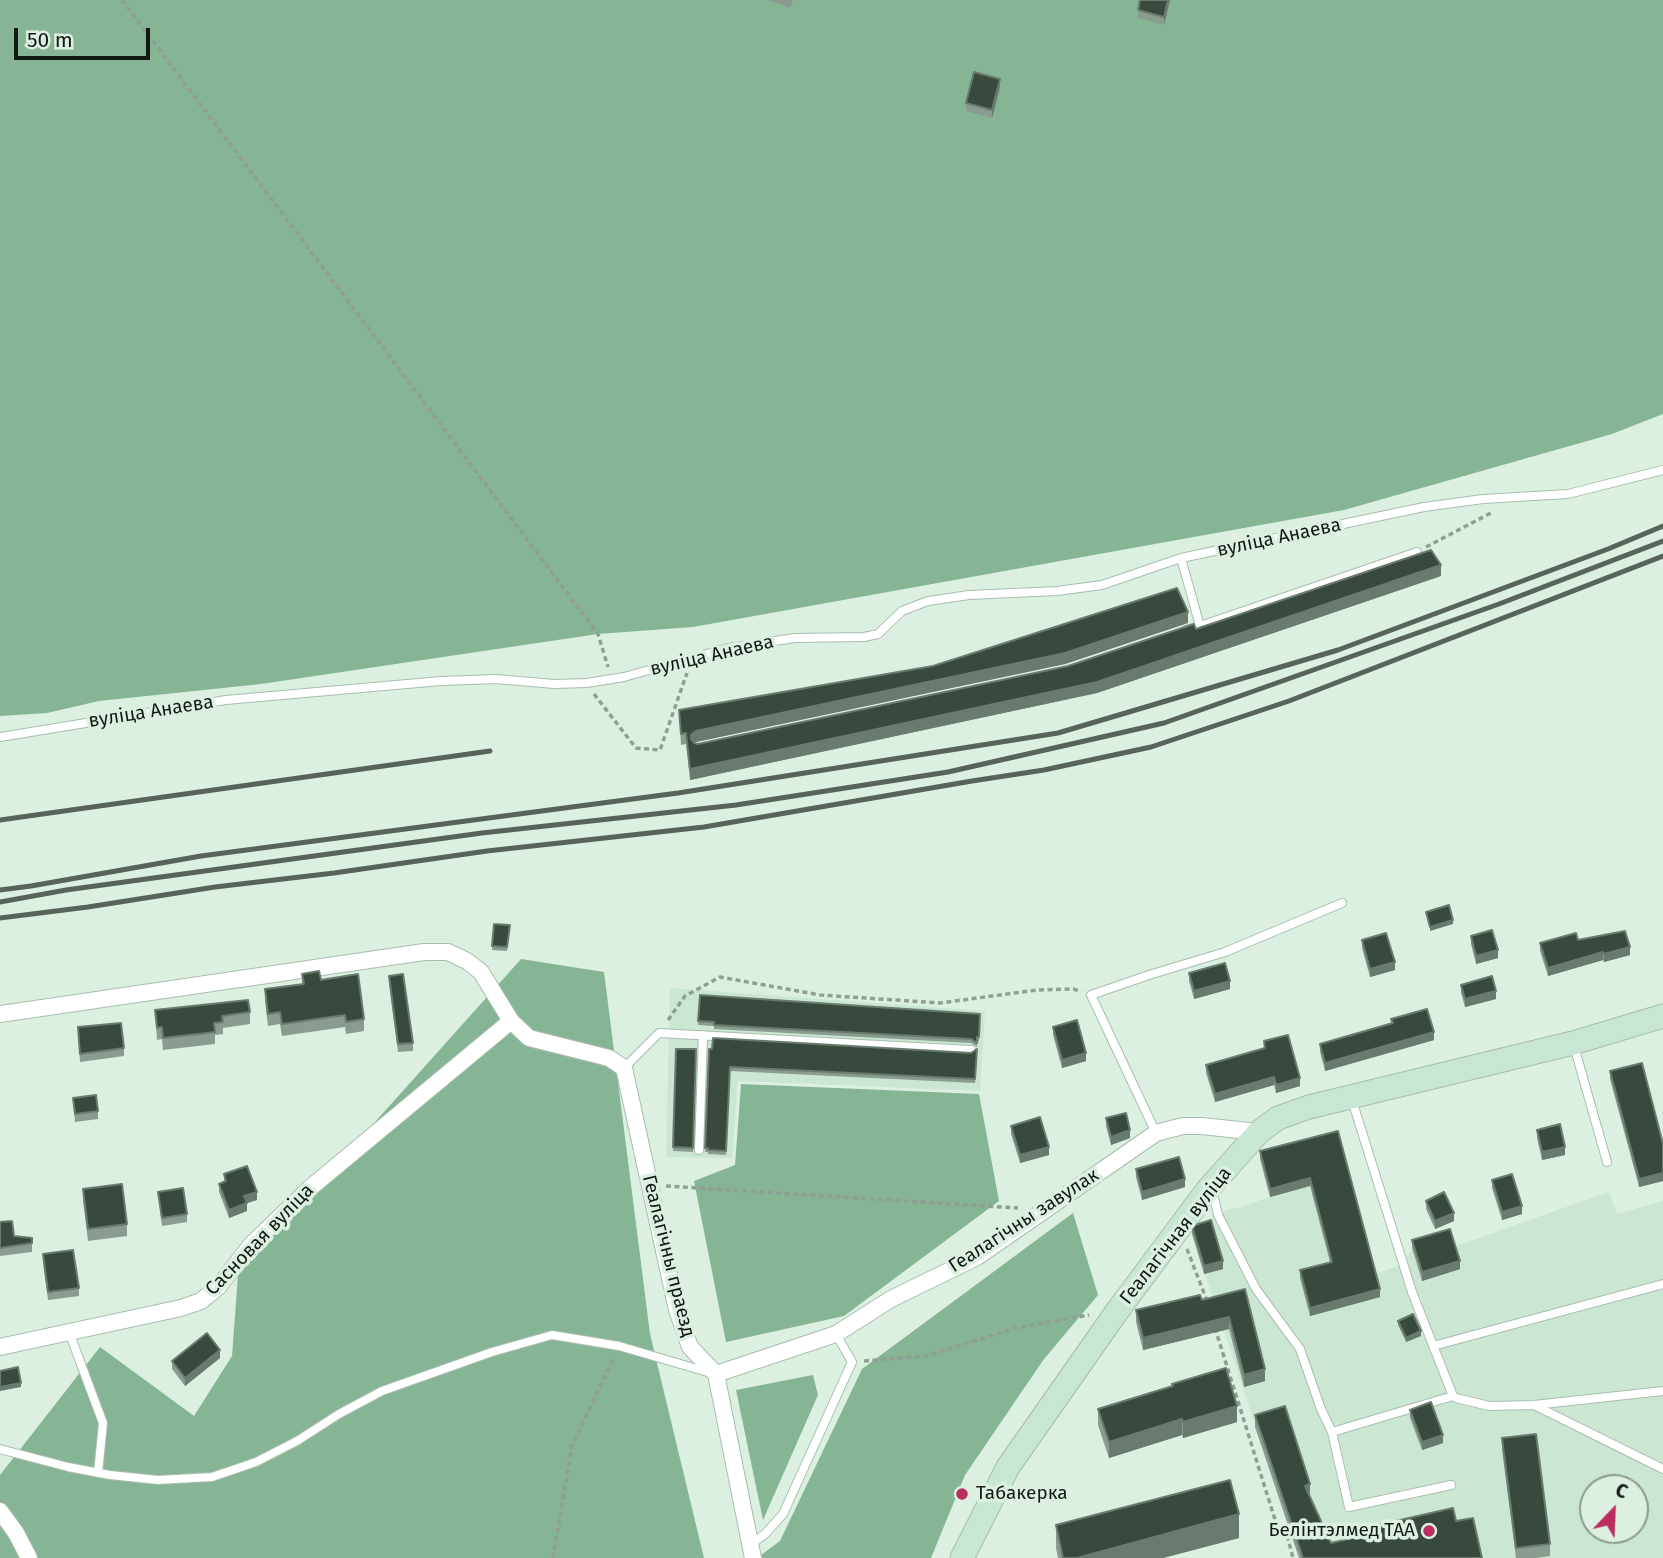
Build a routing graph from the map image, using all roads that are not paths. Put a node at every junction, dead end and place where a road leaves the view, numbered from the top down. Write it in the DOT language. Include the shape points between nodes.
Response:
graph roads {
  1 [pos="1663,470"];
  2 [pos="1417,552"];
  3 [pos="1181,558"];
  4 [pos="1200,626"];
  5 [pos="1176,634"];
  6 [pos="0,737"];
  7 [pos="1342,903"];
  8 [pos="0,1014"];
  9 [pos="1663,1016"];
  10 [pos="511,1021"];
  11 [pos="704,1035"];
  12 [pos="1573,1043"];
  13 [pos="971,1050"];
  14 [pos="624,1068"];
  15 [pos="1351,1097"];
  16 [pos="1259,1132"];
  17 [pos="1156,1133"];
  18 [pos="699,1150"];
  19 [pos="1608,1162"];
  20 [pos="1209,1188"];
  21 [pos="1663,1284"];
  22 [pos="69,1332"];
  23 [pos="836,1334"];
  24 [pos="1433,1346"];
  25 [pos="0,1347"];
  26 [pos="716,1374"];
  27 [pos="1663,1391"];
  28 [pos="1453,1396"];
  29 [pos="1534,1405"];
  30 [pos="1332,1432"];
  31 [pos="0,1450"];
  32 [pos="1663,1469"];
  33 [pos="98,1473"];
  34 [pos="1451,1485"];
  35 [pos="0,1511"];
  36 [pos="751,1551"];
  37 [pos="29,1558"];
  38 [pos="962,1558"];
  1 -- 3 [label="lane, вуліца Анаева" via="1568,494 1424,507"];
  2 -- 4 [label="lane"];
  3 -- 4 [label="lane"];
  3 -- 6 [label="lane, вуліца Анаева" via="1101,585 928,601 902,611 878,634 864,637 794,638 728,648 587,684 441,681 226,700"];
  4 -- 5 [label="lane"];
  7 -- 17 [label="lane" via="1225,952 1091,996"];
  8 -- 10 [label="street" via="448,952 481,972"];
  9 -- 12 [label="street, Геалагічная вуліца"];
  10 -- 14 [label="street" via="529,1038 609,1058"];
  10 -- 22 [label="street, Сасновая вуліца" via="310,1188 201,1301"];
  11 -- 13 [label="lane"];
  11 -- 14 [label="lane" via="659,1033"];
  11 -- 18 [label="lane"];
  12 -- 15 [label="street, Геалагічная вуліца"];
  12 -- 19 [label="lane"];
  14 -- 26 [label="street, Геалагічны праезд" via="677,1310 690,1347"];
  15 -- 16 [label="street, Геалагічная вуліца" via="1279,1118"];
  15 -- 24 [label="lane"];
  16 -- 17 [label="street, Геалагічны завулак" via="1183,1126"];
  16 -- 20 [label="street, Геалагічная вуліца"];
  17 -- 23 [label="street, Геалагічны завулак" via="977,1257 891,1299"];
  20 -- 30 [label="lane" via="1256,1289 1300,1349"];
  20 -- 38 [label="street, Геалагічная вуліца" via="1008,1467"];
  21 -- 24 [label="lane"];
  22 -- 25 [label="street, Сасновая вуліца"];
  22 -- 33 [label="lane" via="103,1423"];
  23 -- 26 [label="street, Геалагічны завулак"];
  23 -- 36 [label="lane" via="852,1362 783,1514"];
  24 -- 28 [label="lane"];
  26 -- 33 [label="lane" via="619,1346 552,1335 382,1391 256,1462 212,1477 158,1480"];
  26 -- 36 [label="street"];
  27 -- 29 [label="lane"];
  28 -- 29 [label="lane" via="1489,1406"];
  28 -- 30 [label="lane"];
  29 -- 32 [label="lane"];
  30 -- 34 [label="lane" via="1349,1507"];
  31 -- 33 [label="lane"];
  35 -- 37 [label="street"];
}
